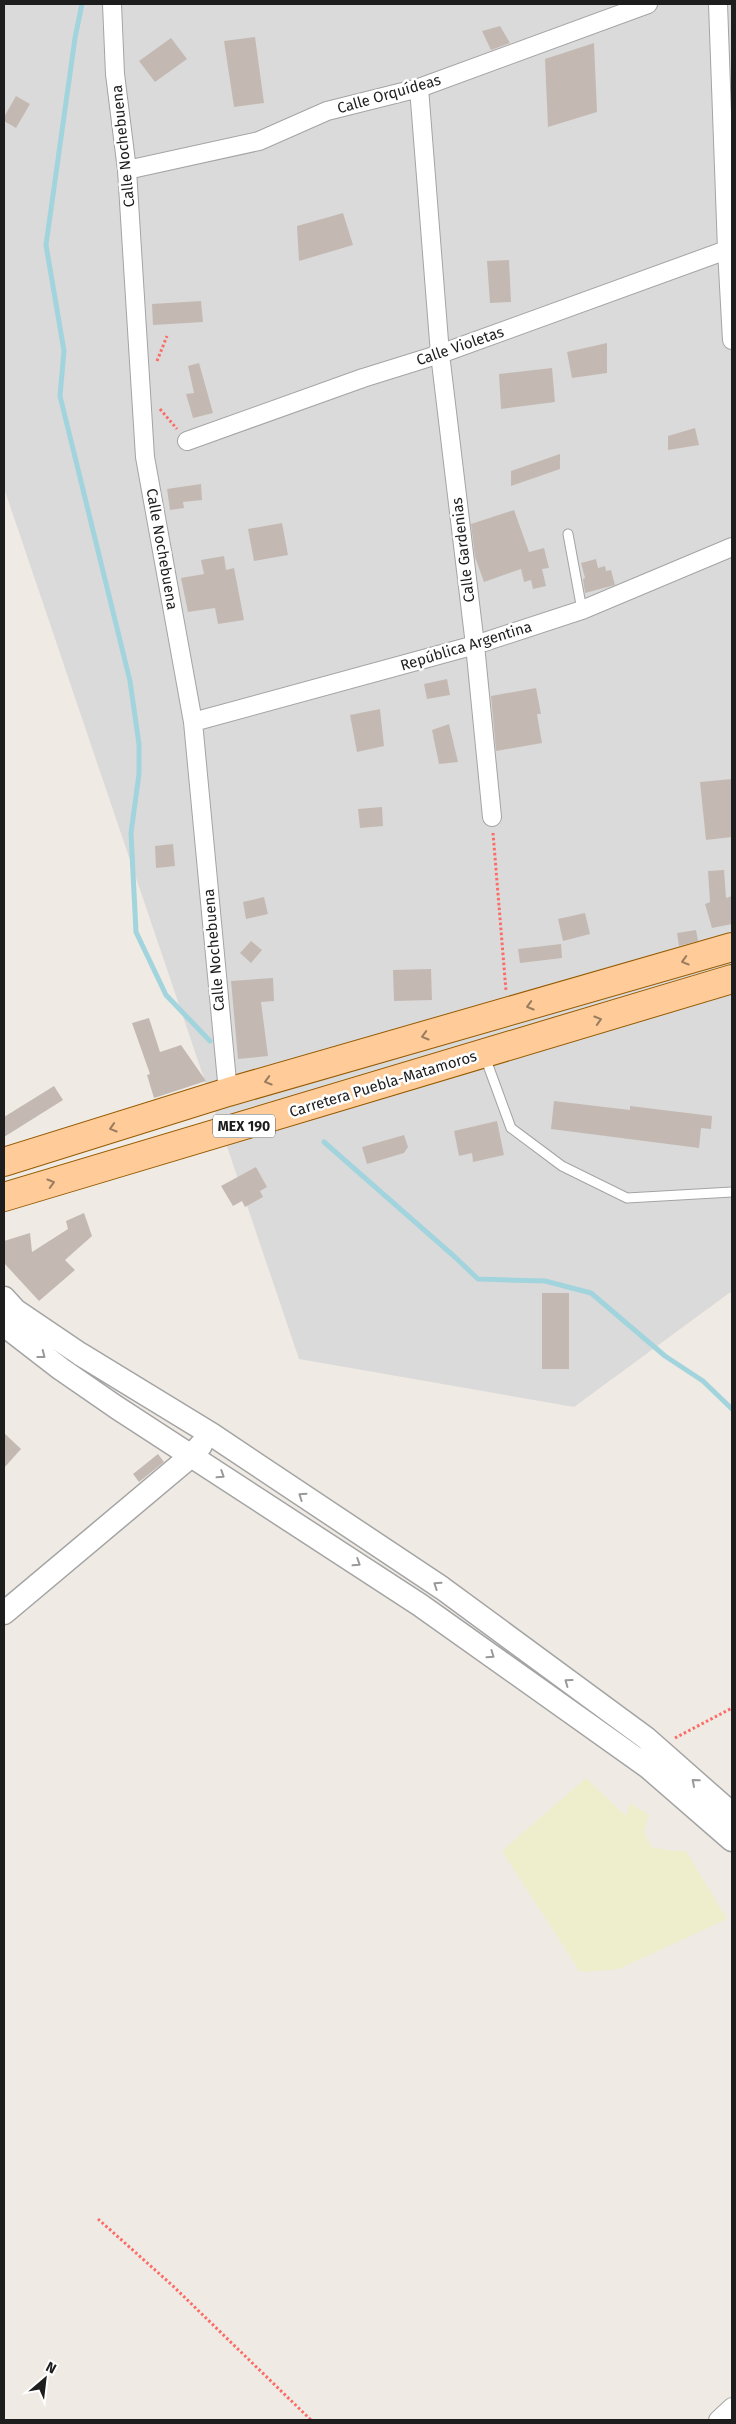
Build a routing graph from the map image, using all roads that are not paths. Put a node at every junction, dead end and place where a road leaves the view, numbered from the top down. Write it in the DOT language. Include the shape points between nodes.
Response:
graph roads {
  1 [pos="112,4"];
  2 [pos="648,4"];
  3 [pos="718,4"];
  4 [pos="419,88"];
  5 [pos="126,170"];
  6 [pos="729,249"];
  7 [pos="732,340"];
  8 [pos="440,354"];
  9 [pos="188,441"];
  10 [pos="568,534"];
  11 [pos="732,547"];
  12 [pos="582,610"];
  13 [pos="475,645"];
  14 [pos="193,722"];
  15 [pos="492,817"];
  16 [pos="732,947"];
  17 [pos="732,978"];
  18 [pos="484,1054"];
  19 [pos="228,1092"];
  20 [pos="4,1162"];
  21 [pos="732,1192"];
  22 [pos="4,1197"];
  23 [pos="4,1298"];
  24 [pos="4,1325"];
  25 [pos="211,1434"];
  26 [pos="191,1456"];
  27 [pos="4,1613"];
  28 [pos="732,1814"];
  29 [pos="732,1840"];
  30 [pos="732,2407"];
  31 [pos="718,2420"];
  1 -- 5 [label="street, Calle Nochebuena" via="115,74"];
  2 -- 4 [label="street, Calle Orquídeas"];
  3 -- 6 [label="street"];
  4 -- 5 [label="street, Calle Orquídeas" via="327,111 259,141"];
  4 -- 8 [label="street, Calle Gardenias"];
  5 -- 14 [label="street, Calle Nochebuena" via="145,457"];
  6 -- 7 [label="street"];
  6 -- 8 [label="street, Calle Violetas"];
  8 -- 9 [label="street, Calle Violetas"];
  8 -- 13 [label="street, Calle Gardenias"];
  10 -- 12 [label="lane"];
  11 -- 12 [label="street, República Argentina"];
  12 -- 13 [label="street, República Argentina"];
  13 -- 14 [label="street, República Argentina"];
  13 -- 15 [label="street, Calle Gardenias"];
  14 -- 19 [label="street, Calle Nochebuena"];
  16 -- 19 [label="main road, MEX 190, one-way"];
  18 -- 17 [label="main road, Carretera Puebla-Matamoros / MEX 190, one-way"];
  18 -- 21 [label="lane" via="511,1128 562,1166 627,1198"];
  22 -- 18 [label="main road, Carretera Puebla-Matamoros / MEX 190, one-way"];
  19 -- 20 [label="main road, MEX 190, one-way"];
  23 -- 25 [label="street" via="15,1310 80,1354"];
  24 -- 26 [label="street, one-way" via="61,1369"];
  25 -- 26 [label="street"];
  28 -- 25 [label="street, one-way" via="656,1748 442,1588"];
  26 -- 27 [label="street"];
  26 -- 29 [label="street, one-way" via="420,1604 648,1767"];
  30 -- 31 [label="street"];
}
